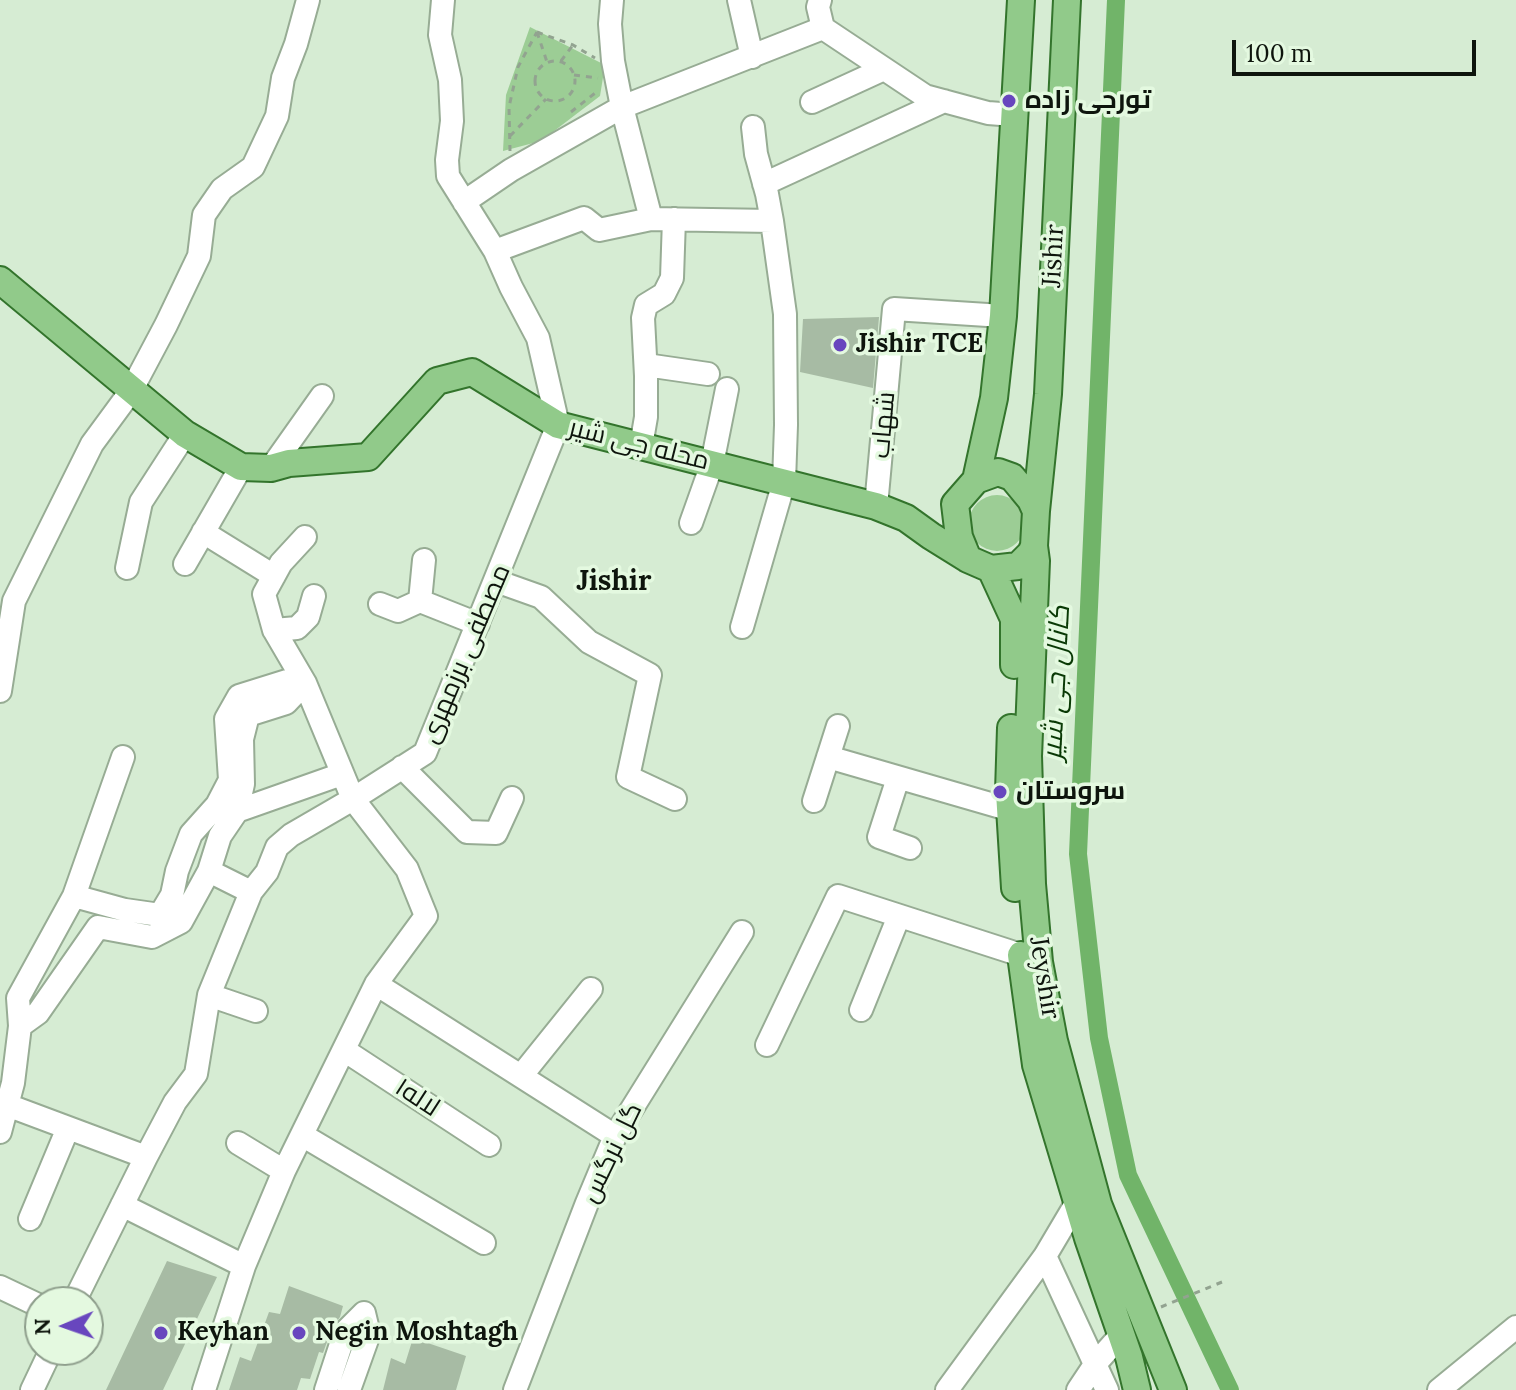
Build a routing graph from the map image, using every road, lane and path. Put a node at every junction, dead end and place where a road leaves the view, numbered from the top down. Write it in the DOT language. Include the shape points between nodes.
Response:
graph roads {
  1 [pos="308,0"];
  2 [pos="443,0"];
  3 [pos="612,0"];
  4 [pos="739,0"];
  5 [pos="820,0"];
  6 [pos="1021,0"];
  7 [pos="1067,0"];
  8 [pos="823,28"];
  9 [pos="537,32"];
  10 [pos="573,45"];
  11 [pos="752,57"];
  12 [pos="560,61"];
  13 [pos="547,62"];
  14 [pos="600,62"];
  15 [pos="884,69"];
  16 [pos="604,79"];
  17 [pos="546,99"];
  18 [pos="944,101"];
  19 [pos="812,102"];
  20 [pos="622,107"];
  21 [pos="1014,115"];
  22 [pos="564,118"];
  23 [pos="753,127"];
  24 [pos="509,137"];
  25 [pos="511,170"];
  26 [pos="764,184"];
  27 [pos="464,202"];
  28 [pos="662,219"];
  29 [pos="772,221"];
  30 [pos="495,251"];
  31 [pos="0,280"];
  32 [pos="1003,316"];
  33 [pos="646,365"];
  34 [pos="708,374"];
  35 [pos="727,389"];
  36 [pos="131,391"];
  37 [pos="322,396"];
  38 [pos="558,425"];
  39 [pos="185,434"];
  40 [pos="641,446"];
  41 [pos="712,464"];
  42 [pos="241,467"];
  43 [pos="271,468"];
  44 [pos="976,480"];
  45 [pos="784,482"];
  46 [pos="955,504"];
  47 [pos="876,506"];
  48 [pos="1036,511"];
  49 [pos="906,518"];
  50 [pos="691,523"];
  51 [pos="203,532"];
  52 [pos="305,537"];
  53 [pos="1034,546"];
  54 [pos="424,560"];
  55 [pos="185,564"];
  56 [pos="980,564"];
  57 [pos="127,568"];
  58 [pos="274,576"];
  59 [pos="496,581"];
  60 [pos="314,596"];
  61 [pos="420,601"];
  62 [pos="380,604"];
  63 [pos="478,624"];
  64 [pos="742,627"];
  65 [pos="274,630"];
  66 [pos="305,683"];
  67 [pos="0,691"];
  68 [pos="838,726"];
  69 [pos="123,757"];
  70 [pos="828,757"];
  71 [pos="402,767"];
  72 [pos="342,774"];
  73 [pos="898,778"];
  74 [pos="512,798"];
  75 [pos="353,799"];
  76 [pos="675,799"];
  77 [pos="814,801"];
  78 [pos="1011,810"];
  79 [pos="237,811"];
  80 [pos="910,848"];
  81 [pos="209,871"];
  82 [pos="251,892"];
  83 [pos="74,896"];
  84 [pos="899,916"];
  85 [pos="742,932"];
  86 [pos="1021,955"];
  87 [pos="376,984"];
  88 [pos="591,989"];
  89 [pos="209,995"];
  90 [pos="861,1010"];
  91 [pos="256,1011"];
  92 [pos="10,1023"];
  93 [pos="767,1045"];
  94 [pos="344,1050"];
  95 [pos="521,1076"];
  96 [pos="7,1105"];
  97 [pos="68,1128"];
  98 [pos="0,1132"];
  99 [pos="302,1135"];
  100 [pos="615,1136"];
  101 [pos="238,1143"];
  102 [pos="489,1145"];
  103 [pos="146,1157"];
  104 [pos="284,1171"];
  105 [pos="1077,1202"];
  106 [pos="122,1205"];
  107 [pos="30,1219"];
  108 [pos="484,1243"];
  109 [pos="1045,1256"];
  110 [pos="244,1266"];
  111 [pos="1222,1282"];
  112 [pos="82,1286"];
  113 [pos="0,1287"];
  114 [pos="24,1298"];
  115 [pos="1154,1310"];
  116 [pos="1516,1327"];
  117 [pos="1121,1335"];
  118 [pos="1096,1363"];
  119 [pos="43,1366"];
  120 [pos="32,1390"];
  121 [pos="204,1390"];
  122 [pos="326,1390"];
  123 [pos="349,1390"];
  124 [pos="515,1390"];
  125 [pos="947,1390"];
  126 [pos="1078,1390"];
  127 [pos="1107,1390"];
  128 [pos="1137,1390"];
  129 [pos="1173,1390"];
  130 [pos="1439,1390"];
  1 -- 36 [label="street" via="283,78 277,116 253,167 222,189 204,215 199,256"];
  2 -- 27 [label="street" via="440,35 452,121 448,176"];
  3 -- 20 [label="street" via="613,61"];
  4 -- 11 [label="street"];
  5 -- 8 [label="street"];
  6 -- 21 [label="main road, Jishir"];
  7 -- 48 [label="main road, Jishir" via="1048,394"];
  8 -- 11 [label="street"];
  8 -- 15 [label="street"];
  9 -- 10 [label="path"];
  9 -- 13 [label="path"];
  9 -- 24 [label="path" via="518,67"];
  10 -- 12 [label="path"];
  10 -- 14 [label="path"];
  11 -- 20 [label="street"];
  12 -- 13 [label="path"];
  12 -- 17 [label="path" via="571,69 574,88 560,101"];
  13 -- 17 [label="path" via="535,83"];
  15 -- 18 [label="street" via="925,96"];
  15 -- 19 [label="street"];
  16 -- 22 [label="path" via="599,91"];
  17 -- 24 [label="path"];
  18 -- 21 [label="street"];
  18 -- 26 [label="street"];
  20 -- 25 [label="street"];
  20 -- 28 [label="street"];
  21 -- 32 [label="main road, Jishir"];
  23 -- 26 [label="street"];
  24 -- 25 [label="path"];
  25 -- 27 [label="street"];
  26 -- 29 [label="street"];
  27 -- 30 [label="street"];
  28 -- 29 [label="street"];
  28 -- 30 [label="street" via="599,230 584,218"];
  28 -- 33 [label="street" via="672,278 664,294 646,305"];
  29 -- 45 [label="street" via="785,314"];
  30 -- 38 [label="street" via="538,338"];
  31 -- 36 [label="main road, محله جی شیر"];
  32 -- 44 [label="main road, Jishir" via="994,398"];
  32 -- 47 [label="street, شهاب" via="894,309"];
  33 -- 34 [label="street"];
  33 -- 40 [label="street"];
  35 -- 41 [label="street"];
  36 -- 39 [label="main road, محله جی شیر"];
  36 -- 67 [label="street" via="92,444 14,601"];
  37 -- 43 [label="street"];
  38 -- 40 [label="main road, محله جی شیر"];
  38 -- 43 [label="main road, محله جی شیر" via="472,372 437,381 368,457"];
  38 -- 59 [label="street, مصطفی برزمهری"];
  39 -- 42 [label="main road, محله جی شیر"];
  39 -- 57 [label="street" via="141,502"];
  40 -- 41 [label="main road, محله جی شیر"];
  41 -- 45 [label="main road, محله جی شیر"];
  41 -- 50 [label="street"];
  42 -- 43 [label="main road, محله جی شیر"];
  42 -- 51 [label="street"];
  44 -- 46 [label="main road"];
  44 -- 48 [label="main road" via="998,472 1012,477"];
  45 -- 47 [label="main road, محله جی شیر"];
  45 -- 64 [label="street"];
  46 -- 49 [label="main road"];
  46 -- 56 [label="main road" via="959,537"];
  47 -- 49 [label="main road, محله جی شیر"];
  48 -- 53 [label="main road"];
  49 -- 56 [label="main road, محله جی شیر"];
  51 -- 55 [label="street"];
  51 -- 58 [label="street"];
  52 -- 58 [label="street"];
  53 -- 56 [label="main road" via="1018,566"];
  53 -- 129 [label="main road, Jeyshir" via="1028,756 1039,962 1054,1041 1098,1204"];
  54 -- 61 [label="street"];
  56 -- 78 [label="main road, Jeyshir" via="1014,619"];
  58 -- 65 [label="street" via="264,594"];
  59 -- 63 [label="street, مصطفی برزمهری"];
  59 -- 76 [label="street" via="541,597 589,642 650,675 628,777"];
  60 -- 65 [label="street" via="308,617 297,628"];
  61 -- 62 [label="street" via="398,611"];
  61 -- 63 [label="street"];
  63 -- 71 [label="street, مصطفی برزمهری" via="425,753"];
  65 -- 66 [label="street"];
  66 -- 72 [label="street"];
  66 -- 79 [label="street" via="286,703 248,715"];
  66 -- 83 [label="street" via="287,681 239,696 226,719 230,780 217,805 191,834 172,895 160,915"];
  68 -- 70 [label="street"];
  69 -- 83 [label="street"];
  70 -- 73 [label="street"];
  70 -- 77 [label="street"];
  71 -- 74 [label="street" via="467,832 496,833"];
  71 -- 75 [label="street, مصطفی برزمهری"];
  72 -- 75 [label="street"];
  72 -- 79 [label="street"];
  73 -- 78 [label="street"];
  73 -- 80 [label="street" via="879,837"];
  75 -- 82 [label="street, مصطفی برزمهری" via="277,847"];
  75 -- 87 [label="street" via="407,869 426,916"];
  78 -- 86 [label="main road, Jeyshir"];
  79 -- 81 [label="street" via="220,836"];
  81 -- 82 [label="street"];
  81 -- 92 [label="street" via="181,922 152,937 98,927 38,1013"];
  82 -- 89 [label="street, مصطفی برزمهری"];
  83 -- 92 [label="street" via="18,998"];
  84 -- 86 [label="street"];
  84 -- 90 [label="street"];
  84 -- 93 [label="street" via="838,896"];
  85 -- 100 [label="street, گل نرگس"];
  86 -- 105 [label="main road, Jeyshir" via="1036,1065"];
  87 -- 94 [label="street"];
  87 -- 95 [label="street"];
  88 -- 95 [label="street"];
  89 -- 91 [label="street"];
  89 -- 103 [label="street, مصطفی برزمهری" via="196,1074"];
  92 -- 96 [label="street" via="13,1083"];
  94 -- 99 [label="street"];
  94 -- 102 [label="street, لاله۱"];
  95 -- 100 [label="street"];
  96 -- 97 [label="street"];
  96 -- 98 [label="street"];
  97 -- 103 [label="street"];
  97 -- 107 [label="street"];
  99 -- 104 [label="street"];
  99 -- 108 [label="street"];
  100 -- 124 [label="street, گل نرگس"];
  101 -- 104 [label="street"];
  103 -- 106 [label="street, مصطفی برزمهری"];
  104 -- 110 [label="street"];
  105 -- 109 [label="street"];
  105 -- 117 [label="main road, Jeyshir"];
  106 -- 110 [label="street"];
  106 -- 112 [label="street, مصطفی برزمهری"];
  109 -- 118 [label="street"];
  109 -- 125 [label="street"];
  110 -- 121 [label="street"];
  111 -- 115 [label="path"];
  113 -- 114 [label="street"];
  116 -- 130 [label="street"];
  117 -- 118 [label="street"];
  117 -- 128 [label="main road, Jeyshir"];
  118 -- 126 [label="street"];
  118 -- 127 [label="street"];
  119 -- 120 [label="street"];
  122 -- 123 [label="street" via="345,1332 364,1313 369,1334"];
}
